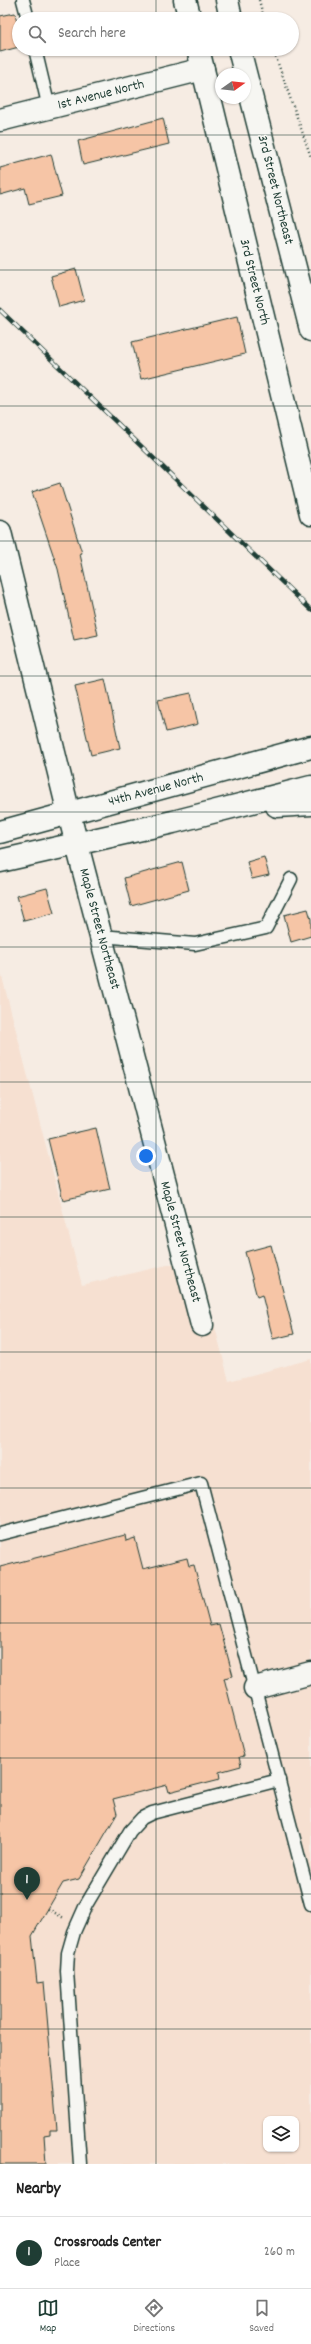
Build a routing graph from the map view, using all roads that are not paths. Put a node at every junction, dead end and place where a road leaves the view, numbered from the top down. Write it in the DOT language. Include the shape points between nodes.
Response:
graph roads {
  1 [pos="23,0"];
  2 [pos="185,0"];
  3 [pos="227,0"];
  4 [pos="26,12"];
  5 [pos="188,12"];
  6 [pos="230,12"];
  7 [pos="37,56"];
  8 [pos="241,56"];
  9 [pos="200,59"];
  10 [pos="49,108"];
  11 [pos="0,120"];
  12 [pos="311,330"];
  13 [pos="311,514"];
  14 [pos="0,532"];
  15 [pos="311,747"];
  16 [pos="311,787"];
  17 [pos="311,804"];
  18 [pos="68,814"];
  19 [pos="138,829"];
  20 [pos="0,832"];
  21 [pos="76,843"];
  22 [pos="0,860"];
  23 [pos="291,879"];
  24 [pos="101,936"];
  25 [pos="202,1324"];
  26 [pos="0,1534"];
  27 [pos="311,1673"];
  28 [pos="255,1688"];
  29 [pos="279,1780"];
  30 [pos="311,1904"];
  31 [pos="80,2164"];
  1 -- 4 [label="lane"];
  2 -- 5 [label="main road"];
  3 -- 6 [label="main road"];
  7 -- 10 [label="lane"];
  8 -- 12 [label="main road, 3rd Street Northeast"];
  9 -- 10 [label="main road, 1st Avenue North"];
  9 -- 13 [label="main road, 3rd Street North"];
  10 -- 11 [label="main road, 1st Avenue North"];
  14 -- 18 [label="main road, Maple Street Northeast"];
  15 -- 18 [label="main road, 44th Avenue North"];
  16 -- 19 [label="main road"];
  17 -- 19 [label="main road" via="266,808"];
  18 -- 20 [label="main road, 44th Avenue North"];
  18 -- 21 [label="main road, Maple Street Northeast"];
  19 -- 21 [label="main road"];
  21 -- 22 [label="main road"];
  21 -- 24 [label="main road, Maple Street Northeast"];
  23 -- 24 [label="lane" via="266,928 195,944"];
  24 -- 25 [label="main road, Maple Street Northeast"];
  26 -- 28 [label="lane" via="201,1483"];
  27 -- 28 [label="main road"];
  28 -- 29 [label="lane"];
  29 -- 30 [label="lane"];
  29 -- 31 [label="lane" via="152,1813 142,1818 130,1831 86,1905 74,1932 68,1953 67,1971"];
}
